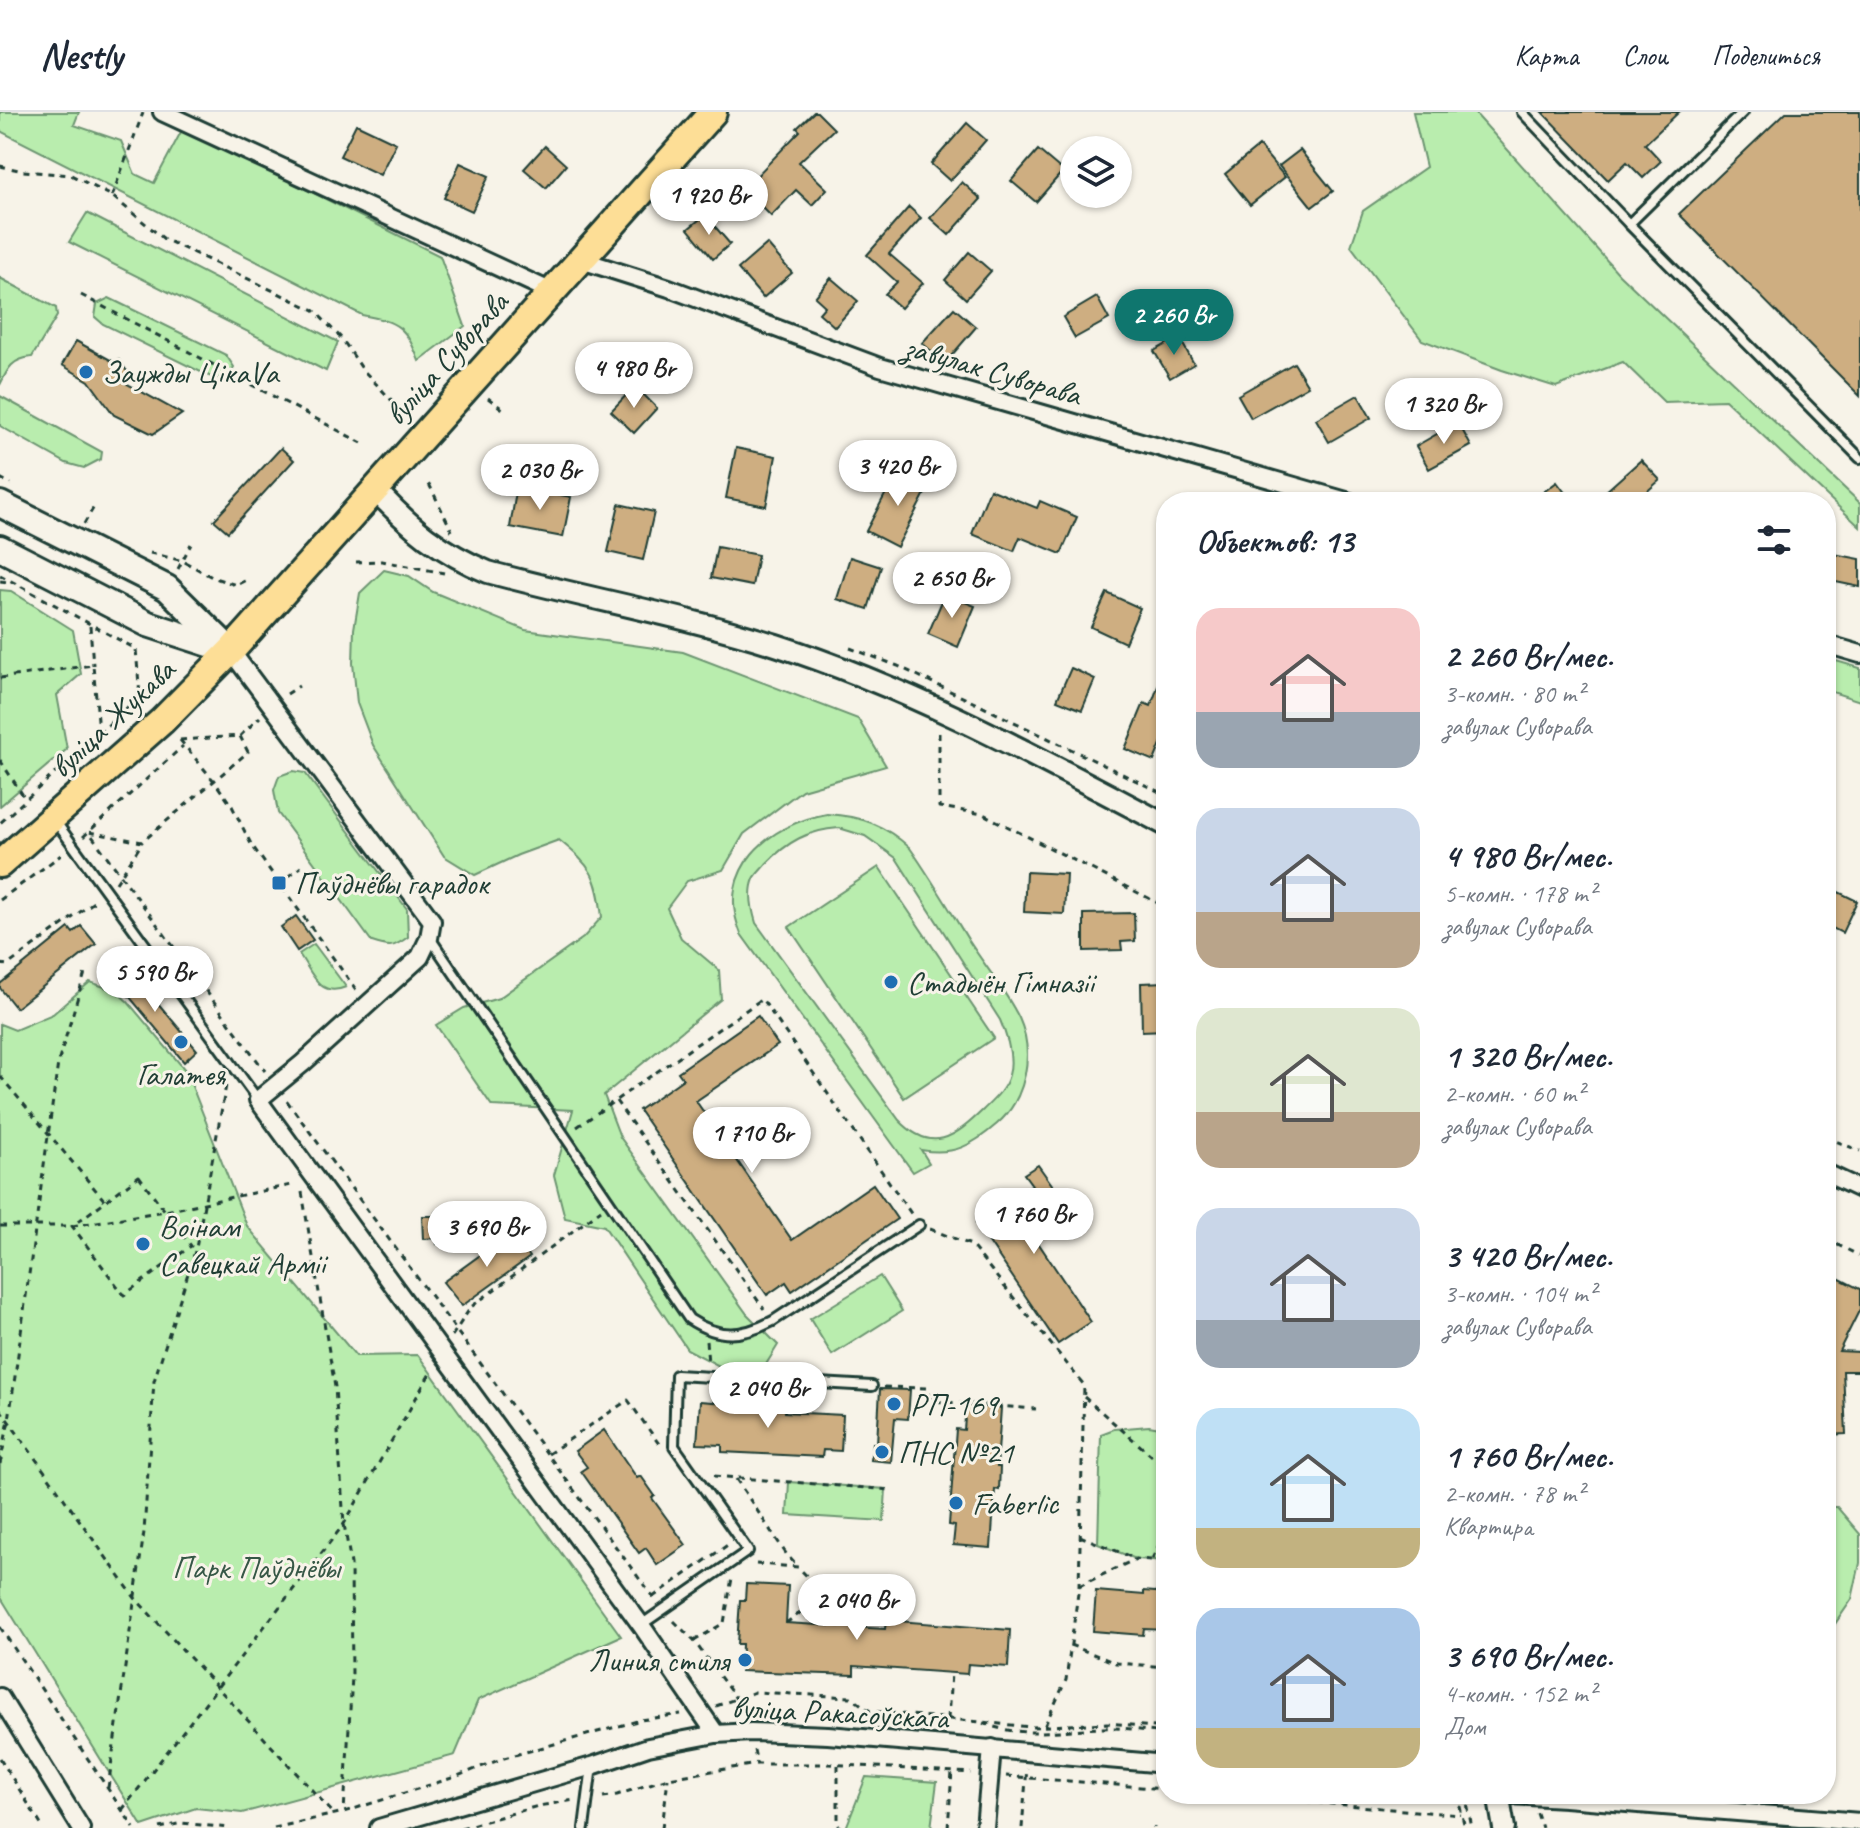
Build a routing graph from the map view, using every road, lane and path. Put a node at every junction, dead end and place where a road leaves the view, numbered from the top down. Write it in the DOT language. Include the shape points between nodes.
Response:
graph roads {
  1 [pos="143,112"];
  2 [pos="162,112"];
  3 [pos="713,112"];
  4 [pos="1522,112"];
  5 [pos="1743,112"];
  6 [pos="0,166"];
  7 [pos="112,196"];
  8 [pos="1629,224"];
  9 [pos="581,260"];
  10 [pos="552,292"];
  11 [pos="81,295"];
  12 [pos="399,408"];
  13 [pos="362,443"];
  14 [pos="1860,458"];
  15 [pos="0,478"];
  16 [pos="375,489"];
  17 [pos="1315,492"];
  18 [pos="7,495"];
  19 [pos="191,544"];
  20 [pos="0,548"];
  21 [pos="141,551"];
  22 [pos="183,561"];
  23 [pos="356,562"];
  24 [pos="0,575"];
  25 [pos="453,575"];
  26 [pos="173,578"];
  27 [pos="246,580"];
  28 [pos="0,581"];
  29 [pos="13,582"];
  30 [pos="90,626"];
  31 [pos="1836,647"];
  32 [pos="231,651"];
  33 [pos="1860,654"];
  34 [pos="93,665"];
  35 [pos="0,678"];
  36 [pos="272,705"];
  37 [pos="933,727"];
  38 [pos="99,731"];
  39 [pos="240,736"];
  40 [pos="184,745"];
  41 [pos="0,760"];
  42 [pos="214,781"];
  43 [pos="26,800"];
  44 [pos="53,818"];
  45 [pos="1156,820"];
  46 [pos="0,823"];
  47 [pos="89,832"];
  48 [pos="142,842"];
  49 [pos="73,845"];
  50 [pos="0,864"];
  51 [pos="301,867"];
  52 [pos="122,876"];
  53 [pos="279,883"];
  54 [pos="107,892"];
  55 [pos="0,900"];
  56 [pos="1156,902"];
  57 [pos="429,938"];
  58 [pos="0,964"];
  59 [pos="85,973"];
  60 [pos="367,1004"];
  61 [pos="0,1076"];
  62 [pos="228,1076"];
  63 [pos="276,1086"];
  64 [pos="258,1100"];
  65 [pos="616,1101"];
  66 [pos="46,1131"];
  67 [pos="570,1131"];
  68 [pos="1836,1141"];
  69 [pos="1860,1151"];
  70 [pos="1836,1178"];
  71 [pos="1860,1189"];
  72 [pos="105,1201"];
  73 [pos="206,1202"];
  74 [pos="611,1203"];
  75 [pos="165,1211"];
  76 [pos="919,1225"];
  77 [pos="0,1226"];
  78 [pos="36,1226"];
  79 [pos="72,1226"];
  80 [pos="1836,1244"];
  81 [pos="1860,1256"];
  82 [pos="773,1321"];
  83 [pos="456,1330"];
  84 [pos="705,1330"];
  85 [pos="442,1353"];
  86 [pos="710,1377"];
  87 [pos="872,1386"];
  88 [pos="1084,1397"];
  89 [pos="0,1409"];
  90 [pos="1036,1409"];
  91 [pos="9,1420"];
  92 [pos="665,1452"];
  93 [pos="548,1454"];
  94 [pos="1156,1459"];
  95 [pos="0,1464"];
  96 [pos="694,1475"];
  97 [pos="735,1477"];
  98 [pos="892,1490"];
  99 [pos="344,1524"];
  100 [pos="1080,1536"];
  101 [pos="730,1543"];
  102 [pos="1156,1550"];
  103 [pos="1136,1559"];
  104 [pos="1151,1560"];
  105 [pos="1156,1560"];
  106 [pos="754,1564"];
  107 [pos="798,1567"];
  108 [pos="734,1568"];
  109 [pos="1079,1586"];
  110 [pos="825,1595"];
  111 [pos="653,1597"];
  112 [pos="135,1598"];
  113 [pos="662,1610"];
  114 [pos="786,1623"];
  115 [pos="641,1625"];
  116 [pos="825,1626"];
  117 [pos="0,1627"];
  118 [pos="694,1641"];
  119 [pos="1070,1645"];
  120 [pos="1156,1666"];
  121 [pos="951,1673"];
  122 [pos="217,1688"];
  123 [pos="0,1697"];
  124 [pos="948,1719"];
  125 [pos="641,1720"];
  126 [pos="1044,1727"];
  127 [pos="1031,1730"];
  128 [pos="1156,1730"];
  129 [pos="1156,1730"];
  130 [pos="716,1734"];
  131 [pos="992,1748"];
  132 [pos="1029,1751"];
  133 [pos="0,1758"];
  134 [pos="1156,1763"];
  135 [pos="838,1765"];
  136 [pos="592,1766"];
  137 [pos="952,1772"];
  138 [pos="991,1775"];
  139 [pos="668,1778"];
  140 [pos="1026,1778"];
  141 [pos="108,1788"];
  142 [pos="1156,1788"];
  143 [pos="588,1798"];
  144 [pos="1335,1804"];
  145 [pos="1459,1804"];
  146 [pos="1467,1804"];
  147 [pos="1500,1804"];
  148 [pos="1639,1804"];
  149 [pos="122,1810"];
  150 [pos="344,1812"];
  151 [pos="334,1814"];
  152 [pos="1461,1815"];
  153 [pos="1860,1822"];
  154 [pos="1024,1827"];
  155 [pos="43,1828"];
  156 [pos="81,1828"];
  157 [pos="134,1828"];
  158 [pos="160,1828"];
  159 [pos="229,1828"];
  160 [pos="274,1828"];
  161 [pos="380,1828"];
  162 [pos="461,1828"];
  163 [pos="584,1828"];
  164 [pos="662,1828"];
  165 [pos="840,1828"];
  166 [pos="948,1828"];
  167 [pos="985,1828"];
  168 [pos="1465,1828"];
  169 [pos="1472,1828"];
  170 [pos="1504,1828"];
  1 -- 7 [label="path"];
  2 -- 10 [label="street"];
  3 -- 9 [label="main road, вуліца Суворава"];
  4 -- 8 [label="lane"];
  5 -- 8 [label="lane"];
  6 -- 7 [label="path" via="71,175"];
  7 -- 12 [label="path" via="164,239 314,310"];
  8 -- 14 [label="lane"];
  9 -- 10 [label="main road, вуліца Суворава"];
  9 -- 17 [label="street, завулак Суворава" via="880,367"];
  10 -- 16 [label="main road, вуліца Суворава"];
  11 -- 13 [label="path"];
  15 -- 18 [label="path"];
  16 -- 32 [label="main road, вуліца Суворава"];
  16 -- 45 [label="street" via="398,514 458,560 523,582 720,629 875,681"];
  18 -- 32 [label="main road" via="167,588"];
  19 -- 22 [label="path"];
  20 -- 32 [label="main road" via="148,624"];
  21 -- 22 [label="path"];
  22 -- 26 [label="path"];
  22 -- 27 [label="path" via="236,585"];
  23 -- 25 [label="path" via="382,561"];
  24 -- 29 [label="path"];
  28 -- 29 [label="path"];
  29 -- 30 [label="path"];
  30 -- 34 [label="path"];
  30 -- 38 [label="path" via="136,649 140,696"];
  31 -- 33 [label="street"];
  32 -- 36 [label="street"];
  32 -- 44 [label="main road, вуліца Жукава"];
  34 -- 35 [label="path"];
  34 -- 38 [label="path"];
  36 -- 39 [label="path"];
  36 -- 57 [label="street" via="432,921"];
  37 -- 56 [label="path" via="939,732 939,807 983,814"];
  38 -- 43 [label="path"];
  39 -- 40 [label="path" via="180,740"];
  39 -- 42 [label="path" via="248,752"];
  40 -- 42 [label="path"];
  40 -- 47 [label="path"];
  41 -- 43 [label="path"];
  42 -- 48 [label="path"];
  42 -- 53 [label="path"];
  43 -- 46 [label="path"];
  44 -- 49 [label="lane"];
  44 -- 50 [label="main road, вуліца Жукава"];
  47 -- 48 [label="path"];
  47 -- 49 [label="path"];
  47 -- 52 [label="path"];
  48 -- 52 [label="path"];
  49 -- 54 [label="lane"];
  49 -- 55 [label="path"];
  51 -- 53 [label="path"];
  52 -- 54 [label="path"];
  52 -- 63 [label="path"];
  53 -- 60 [label="path"];
  54 -- 58 [label="path" via="8,965"];
  54 -- 64 [label="lane"];
  57 -- 60 [label="street" via="420,957"];
  57 -- 74 [label="lane"];
  59 -- 66 [label="path" via="58,1063"];
  60 -- 63 [label="street"];
  61 -- 66 [label="path"];
  62 -- 73 [label="path"];
  63 -- 64 [label="street"];
  63 -- 83 [label="path"];
  64 -- 85 [label="street"];
  65 -- 67 [label="path"];
  65 -- 76 [label="path" via="762,999"];
  65 -- 82 [label="path"];
  66 -- 72 [label="path"];
  66 -- 78 [label="path"];
  68 -- 69 [label="path"];
  70 -- 71 [label="street"];
  72 -- 75 [label="path" via="139,1176"];
  72 -- 79 [label="path"];
  73 -- 75 [label="path"];
  73 -- 99 [label="path" via="301,1183 335,1387"];
  73 -- 112 [label="path" via="154,1381"];
  74 -- 83 [label="path" via="471,1307"];
  74 -- 84 [label="lane" via="689,1319"];
  75 -- 79 [label="path"];
  75 -- 79 [label="path" via="191,1246 124,1295"];
  76 -- 82 [label="lane"];
  76 -- 88 [label="path" via="971,1245 1084,1385"];
  77 -- 78 [label="path"];
  78 -- 79 [label="path"];
  78 -- 91 [label="path"];
  80 -- 81 [label="path"];
  82 -- 84 [label="lane" via="753,1332"];
  83 -- 93 [label="path"];
  84 -- 86 [label="path"];
  85 -- 99 [label="path"];
  85 -- 115 [label="street"];
  86 -- 87 [label="lane"];
  86 -- 96 [label="lane" via="676,1375 674,1446"];
  87 -- 90 [label="path" via="926,1388 932,1401"];
  88 -- 94 [label="path"];
  88 -- 100 [label="path"];
  89 -- 91 [label="path"];
  91 -- 95 [label="path"];
  91 -- 112 [label="path"];
  92 -- 93 [label="path" via="628,1400"];
  93 -- 111 [label="path"];
  96 -- 97 [label="path"];
  96 -- 113 [label="lane" via="748,1551"];
  97 -- 98 [label="path"];
  97 -- 107 [label="path"];
  99 -- 122 [label="path"];
  99 -- 150 [label="path" via="353,1626"];
  100 -- 103 [label="path"];
  100 -- 109 [label="path"];
  101 -- 111 [label="path"];
  102 -- 104 [label="path"];
  103 -- 104 [label="path"];
  103 -- 109 [label="path"];
  104 -- 105 [label="path"];
  106 -- 107 [label="path"];
  107 -- 110 [label="path"];
  108 -- 118 [label="path" via="724,1623"];
  109 -- 119 [label="path"];
  110 -- 114 [label="path"];
  110 -- 116 [label="path"];
  111 -- 113 [label="path"];
  112 -- 122 [label="path"];
  112 -- 141 [label="path"];
  113 -- 115 [label="lane"];
  113 -- 118 [label="path"];
  115 -- 130 [label="street"];
  117 -- 141 [label="path"];
  118 -- 124 [label="path" via="736,1697 755,1692 851,1697 870,1711"];
  119 -- 120 [label="path" via="1116,1663"];
  119 -- 126 [label="path" via="1066,1680"];
  121 -- 124 [label="path"];
  122 -- 149 [label="path"];
  122 -- 151 [label="path"];
  123 -- 156 [label="street"];
  124 -- 127 [label="path"];
  125 -- 150 [label="path" via="504,1758"];
  126 -- 127 [label="path"];
  126 -- 128 [label="path" via="1107,1723"];
  127 -- 129 [label="path"];
  127 -- 132 [label="path"];
  130 -- 131 [label="street, вуліца Ракасоўскага" via="828,1735"];
  130 -- 136 [label="street, вуліца Ракасоўскага" via="648,1747"];
  131 -- 132 [label="street, вуліца Ракасоўскага"];
  131 -- 138 [label="street"];
  132 -- 134 [label="street, вуліца Ракасоўскага"];
  132 -- 140 [label="path"];
  133 -- 155 [label="path"];
  135 -- 137 [label="path"];
  135 -- 139 [label="path" via="757,1764"];
  135 -- 165 [label="path"];
  136 -- 143 [label="lane"];
  136 -- 161 [label="street, вуліца Ракасоўскага"];
  137 -- 138 [label="path"];
  137 -- 166 [label="path"];
  138 -- 140 [label="path"];
  138 -- 167 [label="street"];
  139 -- 143 [label="path" via="617,1795"];
  139 -- 164 [label="path"];
  140 -- 142 [label="path"];
  140 -- 154 [label="path"];
  141 -- 149 [label="path"];
  143 -- 162 [label="path"];
  143 -- 163 [label="lane"];
  144 -- 152 [label="path"];
  145 -- 152 [label="path"];
  146 -- 169 [label="path"];
  147 -- 170 [label="street"];
  148 -- 153 [label="street"];
  149 -- 157 [label="path"];
  150 -- 151 [label="path"];
  151 -- 160 [label="path"];
  152 -- 168 [label="path"];
  158 -- 159 [label="path" via="182,1823"];
}
